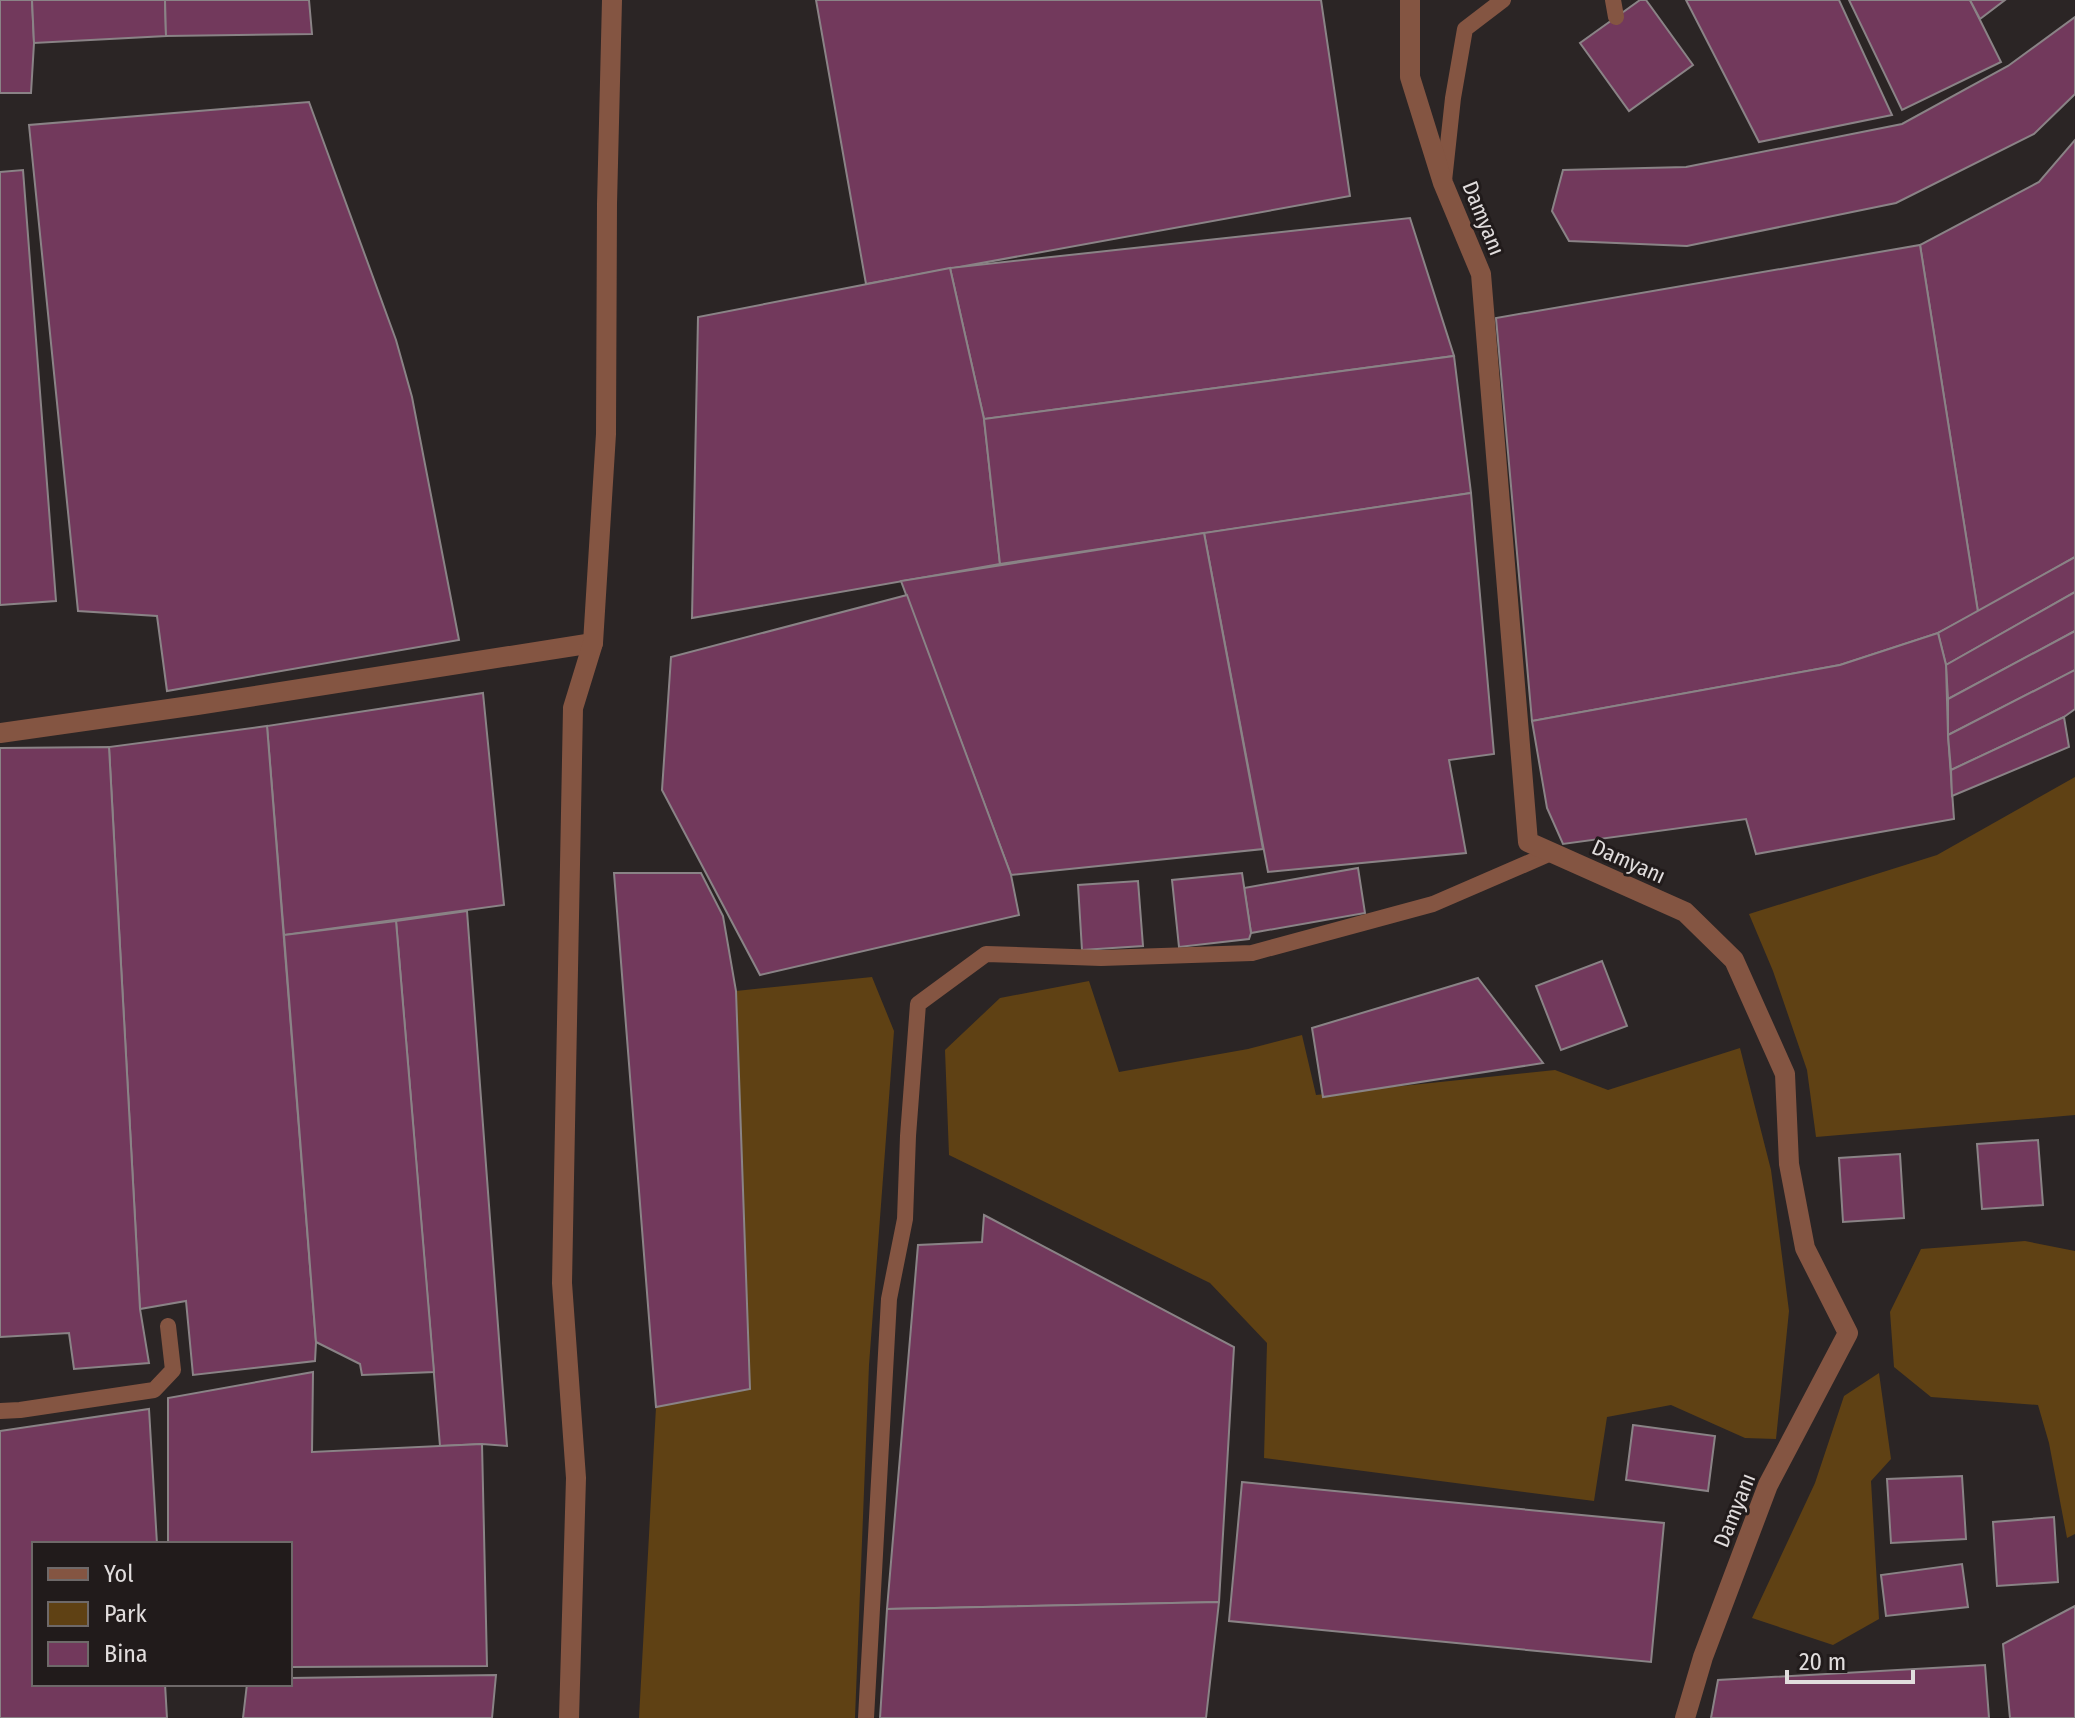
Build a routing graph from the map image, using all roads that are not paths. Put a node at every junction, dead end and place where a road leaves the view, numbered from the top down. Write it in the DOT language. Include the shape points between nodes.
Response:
graph roads {
  1 [pos="612,0"];
  2 [pos="1410,0"];
  3 [pos="1503,0"];
  4 [pos="1613,0"];
  5 [pos="1616,17"];
  6 [pos="1443,183"];
  7 [pos="593,643"];
  8 [pos="0,733"];
  9 [pos="1551,853"];
  10 [pos="168,1326"];
  11 [pos="0,1411"];
  12 [pos="569,1718"];
  13 [pos="866,1718"];
  14 [pos="1685,1718"];
  1 -- 7 [label="street" via="606,434"];
  2 -- 6 [label="street, Damyanı" via="1410,77"];
  3 -- 6 [label="lane" via="1465,29"];
  4 -- 5 [label="lane"];
  6 -- 9 [label="street, Damyanı" via="1481,274 1528,842"];
  7 -- 8 [label="street"];
  7 -- 12 [label="street" via="573,708 567,973 562,1283 576,1478"];
  9 -- 13 [label="lane" via="1433,904 1252,953 1101,958 986,954 918,1004 905,1219 889,1299"];
  9 -- 14 [label="street, Damyanı" via="1685,912 1734,960 1785,1074 1789,1164 1805,1248 1848,1333 1768,1485"];
  10 -- 11 [label="lane" via="173,1370 154,1390"];
}
